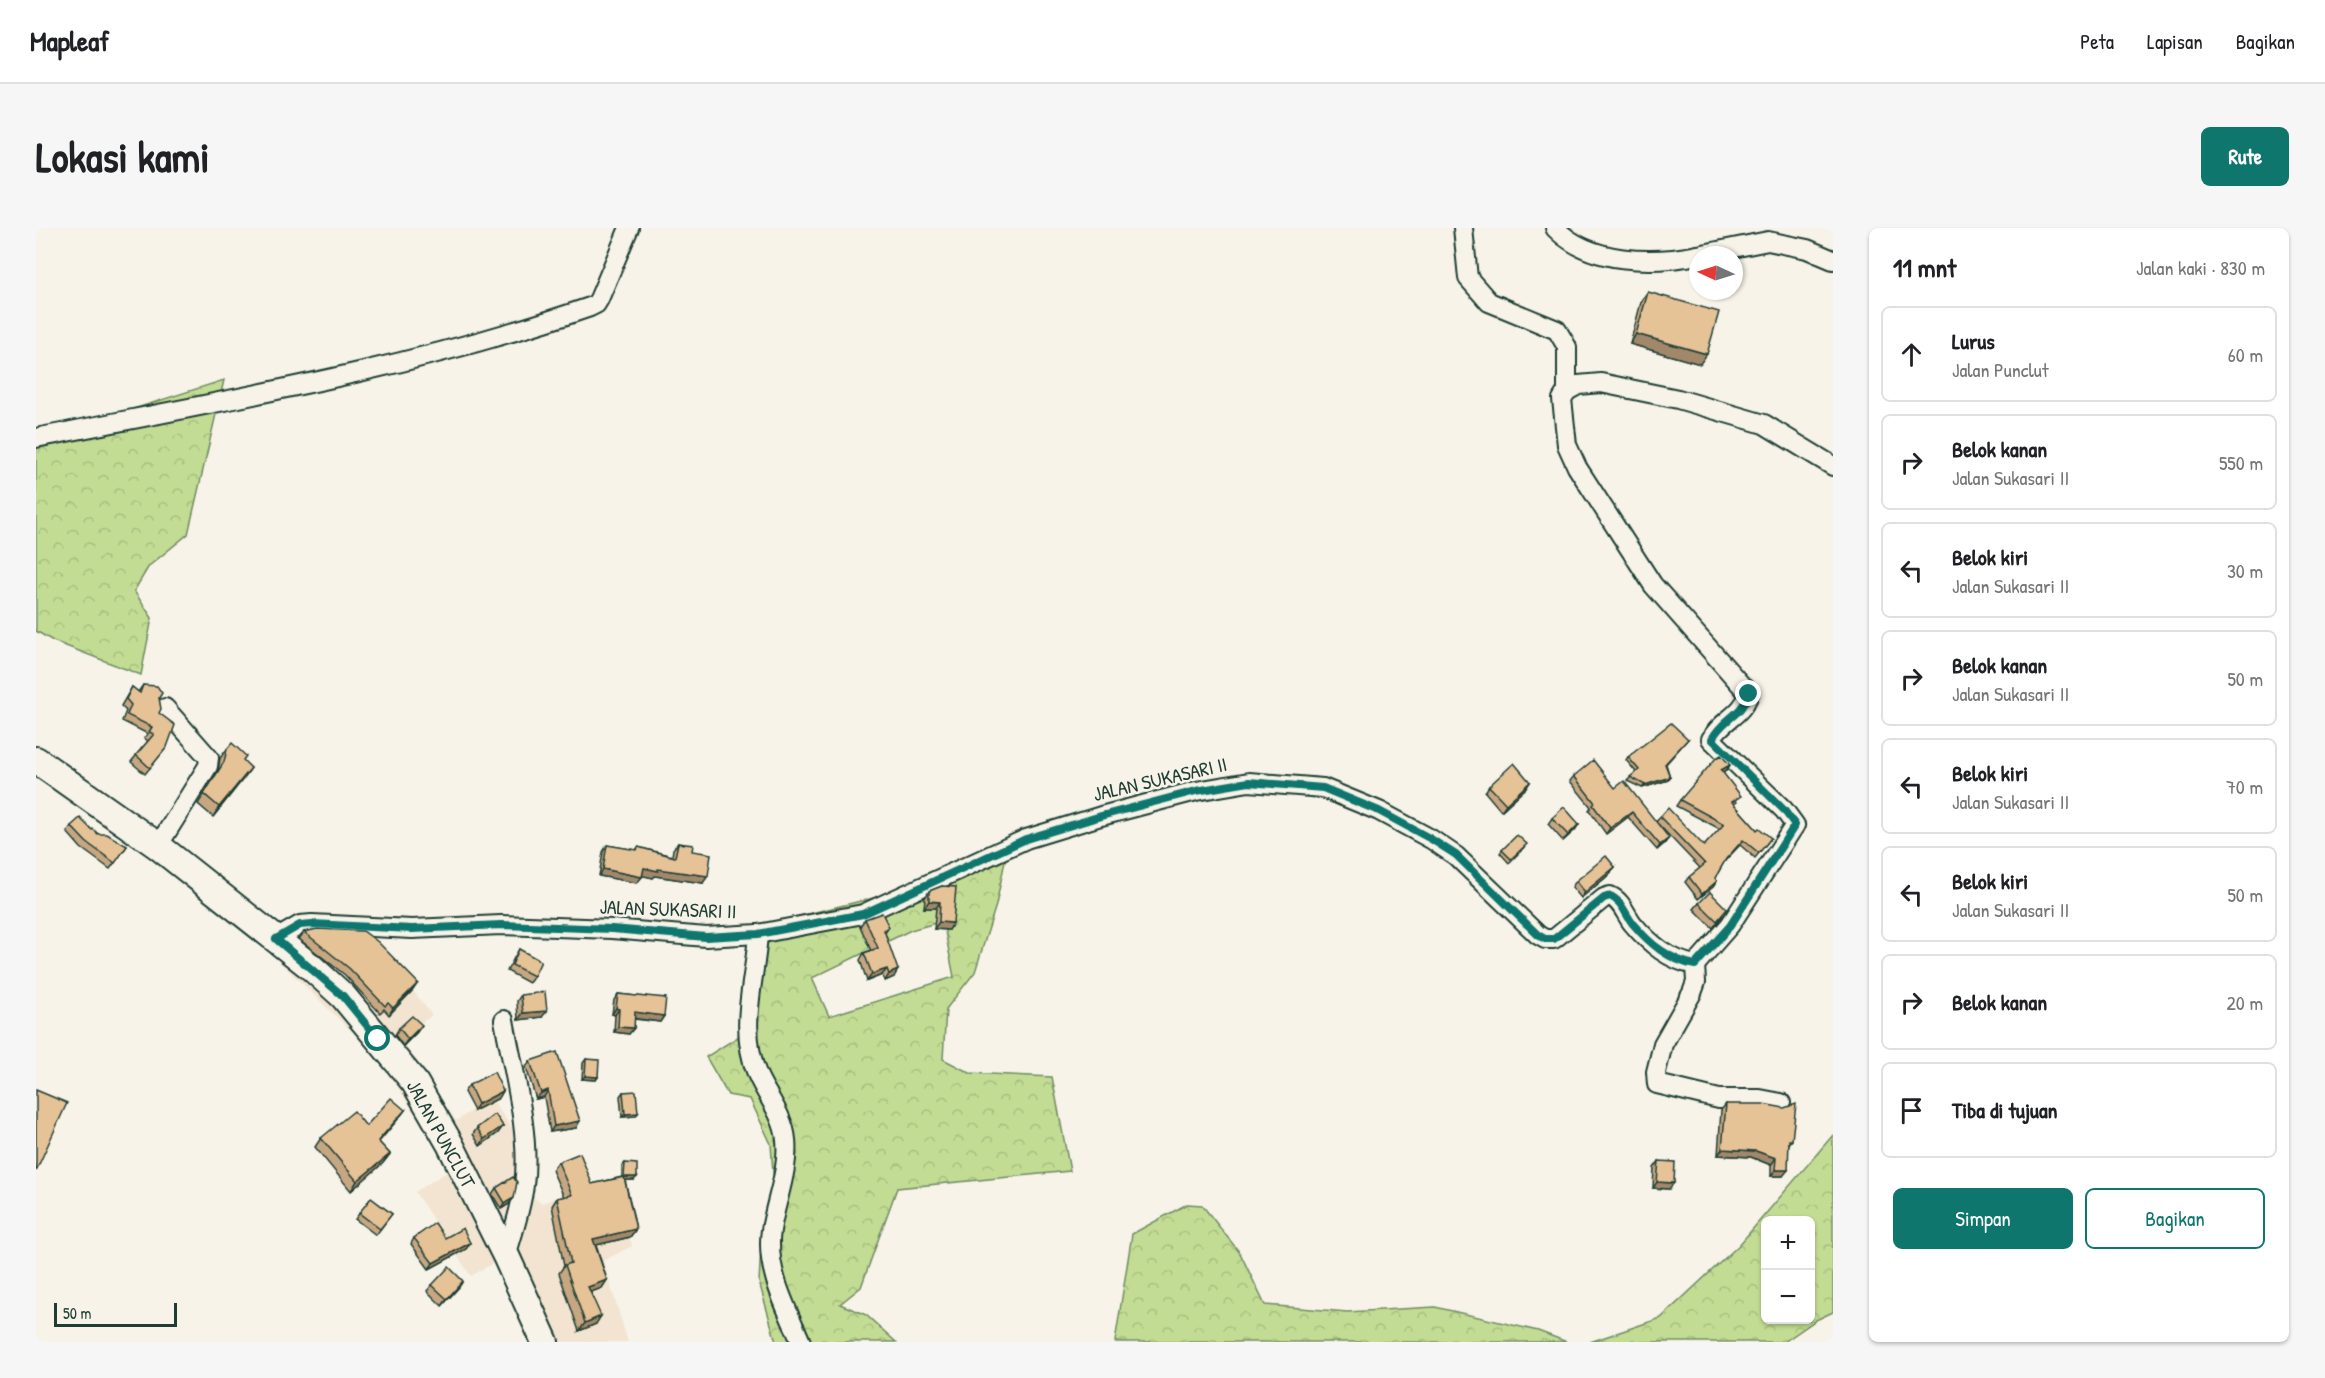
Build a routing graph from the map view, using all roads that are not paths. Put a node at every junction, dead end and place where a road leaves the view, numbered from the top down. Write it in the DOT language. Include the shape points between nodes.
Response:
graph roads {
  1 [pos="629,228"];
  2 [pos="1463,228"];
  3 [pos="1556,228"];
  4 [pos="1743,246"];
  5 [pos="1689,257"];
  6 [pos="1833,260"];
  7 [pos="1567,391"];
  8 [pos="36,438"];
  9 [pos="1833,466"];
  10 [pos="165,708"];
  11 [pos="36,760"];
  12 [pos="158,846"];
  13 [pos="758,934"];
  14 [pos="276,939"];
  15 [pos="1695,965"];
  16 [pos="504,1020"];
  17 [pos="1781,1103"];
  18 [pos="506,1256"];
  19 [pos="545,1342"];
  20 [pos="801,1342"];
  1 -- 8 [label="street" via="600,299 590,307 462,347 329,379"];
  2 -- 7 [label="street" via="1468,278 1490,302 1557,330 1568,347"];
  3 -- 5 [label="street" via="1565,238 1586,249 1611,256 1655,260"];
  4 -- 6 [label="street" via="1768,241 1807,249"];
  7 -- 9 [label="street" via="1578,384 1601,383 1678,399 1764,424"];
  7 -- 15 [label="street" via="1562,399 1562,416 1567,446 1577,467 1653,585 1749,694 1744,707 1712,739 1795,825 1730,926"];
  10 -- 12 [label="street" via="209,758 208,766"];
  11 -- 12 [label="main road, JALAN PUNCLUT"];
  12 -- 14 [label="main road, JALAN PUNCLUT"];
  13 -- 14 [label="street, JALAN SUKASARI II" via="706,937 501,925 412,929 312,924 300,925"];
  13 -- 15 [label="street, JALAN SUKASARI II" via="863,914 1026,839 1196,791 1249,782 1323,788 1379,811 1456,855 1545,939 1554,939 1610,896 1617,899 1633,924 1658,950"];
  13 -- 20 [label="street" via="747,1005 749,1040 757,1073 774,1104 786,1139 784,1179 771,1231 773,1274"];
  14 -- 18 [label="main road, JALAN PUNCLUT" via="343,996 415,1083 450,1143"];
  15 -- 17 [label="street" via="1692,993 1663,1044 1657,1084 1719,1098"];
  16 -- 18 [label="street" via="524,1137 525,1171 520,1210"];
  18 -- 19 [label="main road, JALAN PUNCLUT"];
}
